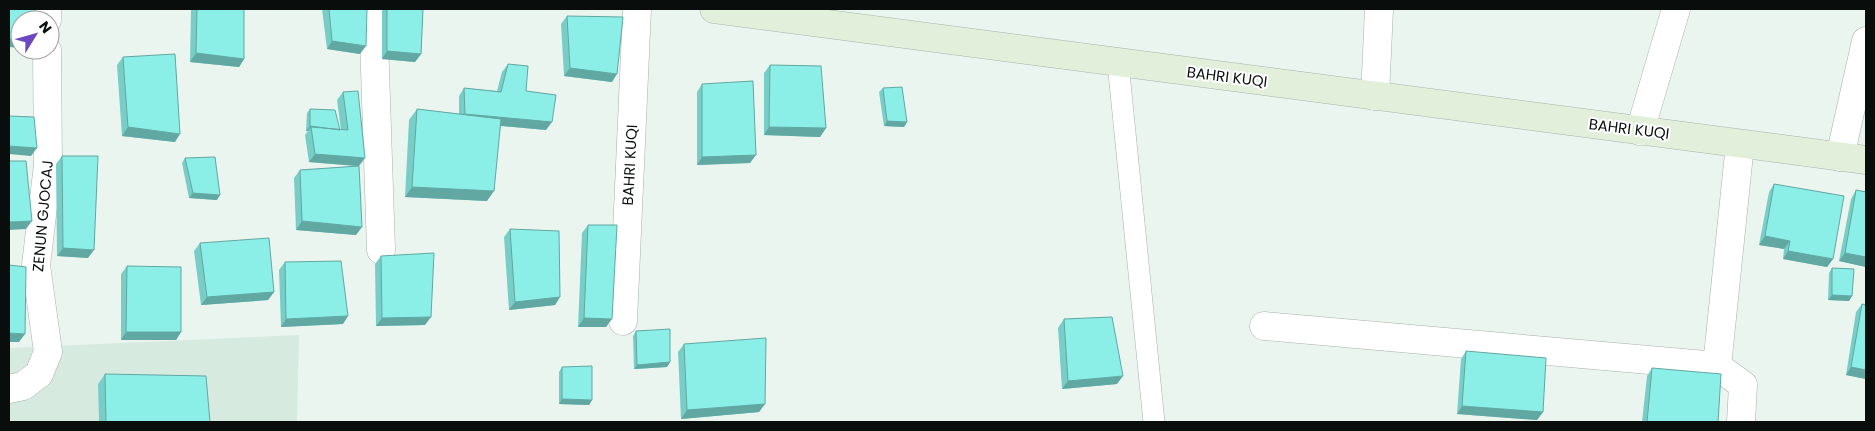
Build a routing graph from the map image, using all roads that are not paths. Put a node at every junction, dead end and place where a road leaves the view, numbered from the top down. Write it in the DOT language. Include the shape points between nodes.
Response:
graph roads {
  1 [pos="373,9"];
  2 [pos="637,9"];
  3 [pos="714,9"];
  4 [pos="1379,9"];
  5 [pos="1676,9"];
  6 [pos="1866,41"];
  7 [pos="47,60"];
  8 [pos="1118,63"];
  9 [pos="1375,96"];
  10 [pos="1640,130"];
  11 [pos="1740,144"];
  12 [pos="1853,159"];
  13 [pos="19,164"];
  14 [pos="48,166"];
  15 [pos="381,250"];
  16 [pos="623,321"];
  17 [pos="1264,326"];
  18 [pos="1717,366"];
  19 [pos="9,389"];
  20 [pos="1154,422"];
  21 [pos="1741,422"];
  1 -- 15 [label="street"];
  2 -- 16 [label="street, BAHRI KUQI"];
  3 -- 8 [label="street, BAHRI KUQI"];
  4 -- 9 [label="street"];
  5 -- 10 [label="street"];
  6 -- 12 [label="street, BAHRI KUQI"];
  7 -- 14 [label="street, ZENUN GJOCAJ"];
  8 -- 9 [label="street, BAHRI KUQI"];
  8 -- 20 [label="lane"];
  9 -- 10 [label="street, BAHRI KUQI"];
  10 -- 11 [label="street, BAHRI KUQI"];
  11 -- 12 [label="street, BAHRI KUQI"];
  11 -- 18 [label="street"];
  13 -- 14 [label="street"];
  14 -- 19 [label="street, ZENUN GJOCAJ" via="36,265 48,352 39,374 23,386"];
  17 -- 18 [label="street"];
  18 -- 21 [label="street" via="1744,385"];
}
